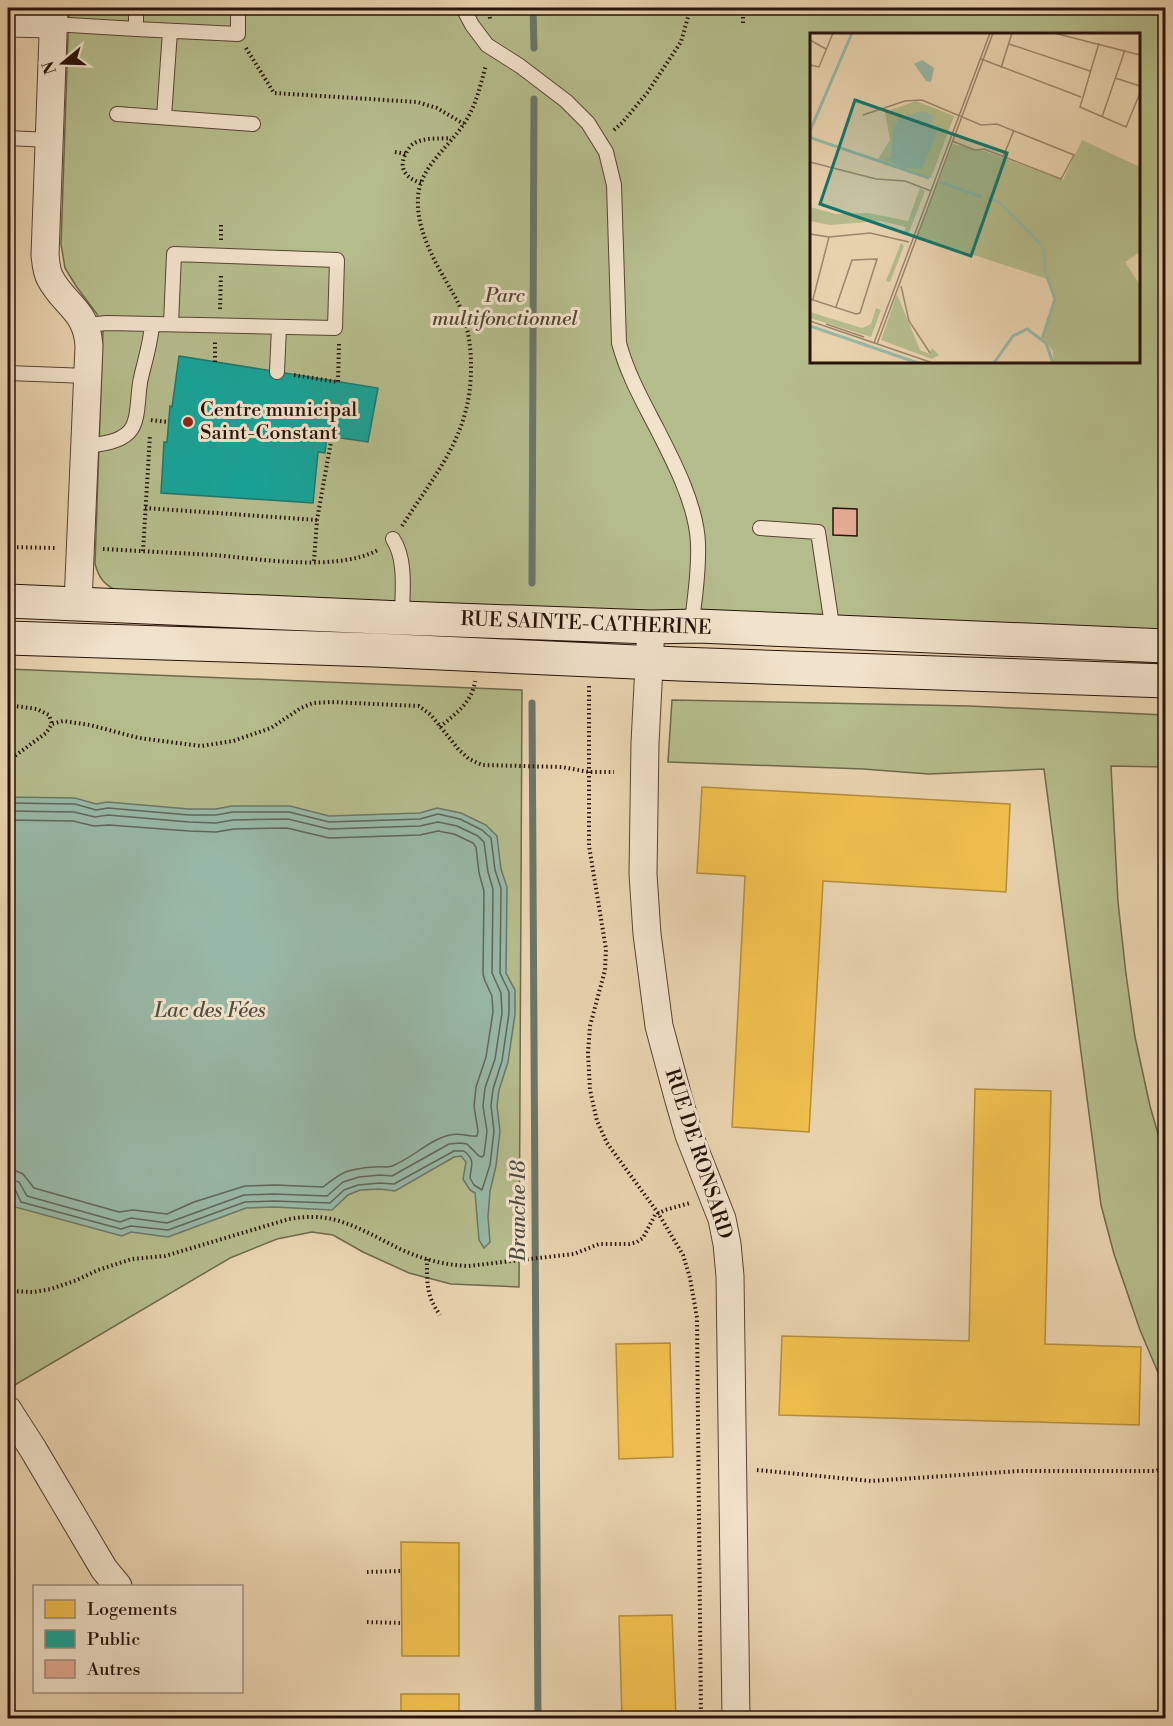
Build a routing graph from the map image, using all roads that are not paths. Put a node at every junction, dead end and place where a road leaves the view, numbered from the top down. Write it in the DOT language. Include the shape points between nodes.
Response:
graph roads {
  1 [pos="136,8"];
  2 [pos="238,8"];
  3 [pos="463,8"];
  4 [pos="53,16"];
  5 [pos="8,23"];
  6 [pos="136,29"];
  7 [pos="170,31"];
  8 [pos="117,114"];
  9 [pos="164,117"];
  10 [pos="253,124"];
  11 [pos="8,138"];
  12 [pos="49,140"];
  13 [pos="152,324"];
  14 [pos="171,324"];
  15 [pos="85,325"];
  16 [pos="279,327"];
  17 [pos="277,372"];
  18 [pos="8,373"];
  19 [pos="88,376"];
  20 [pos="85,446"];
  21 [pos="760,528"];
  22 [pos="393,539"];
  23 [pos="8,601"];
  24 [pos="78,603"];
  25 [pos="402,618"];
  26 [pos="651,627"];
  27 [pos="691,627"];
  28 [pos="833,632"];
  29 [pos="8,638"];
  30 [pos="1166,646"];
  31 [pos="649,662"];
  32 [pos="1166,681"];
  33 [pos="8,1410"];
  34 [pos="116,1585"];
  35 [pos="736,1719"];
  1 -- 6 [label="lane"];
  2 -- 7 [label="lane" via="238,34"];
  3 -- 27 [label="lane" via="487,45 566,101 588,123 606,152 614,185 619,334 624,364 675,465 696,527 697,575"];
  4 -- 5 [label="street"];
  4 -- 6 [label="lane"];
  4 -- 12 [label="street"];
  6 -- 7 [label="lane"];
  7 -- 9 [label="lane"];
  8 -- 9 [label="lane"];
  9 -- 10 [label="lane"];
  11 -- 12 [label="lane"];
  12 -- 15 [label="street" via="46,266"];
  13 -- 14 [label="lane"];
  13 -- 15 [label="lane"];
  13 -- 20 [label="lane" via="134,424 121,437"];
  14 -- 16 [label="lane"];
  14 -- 16 [label="lane" via="174,254 337,260 335,328"];
  15 -- 19 [label="street"];
  16 -- 17 [label="lane"];
  18 -- 19 [label="lane"];
  19 -- 20 [label="street"];
  20 -- 24 [label="street"];
  21 -- 28 [label="lane" via="818,532"];
  22 -- 25 [label="lane" via="402,567"];
  23 -- 24 [label="street, RUE SAINTE-CATHERINE"];
  24 -- 25 [label="street, RUE SAINTE-CATHERINE"];
  25 -- 26 [label="street, RUE SAINTE-CATHERINE"];
  26 -- 27 [label="street, RUE SAINTE-CATHERINE"];
  26 -- 31 [label="street, RUE DE RONSARD"];
  27 -- 28 [label="street, RUE SAINTE-CATHERINE"];
  28 -- 30 [label="street, RUE SAINTE-CATHERINE"];
  29 -- 31 [label="street, RUE SAINTE-CATHERINE"];
  31 -- 32 [label="street, RUE SAINTE-CATHERINE"];
  31 -- 35 [label="street, RUE DE RONSARD" via="643,874 646,934 659,1026 689,1135 722,1219 730,1276"];
  33 -- 34 [label="street"];
}
